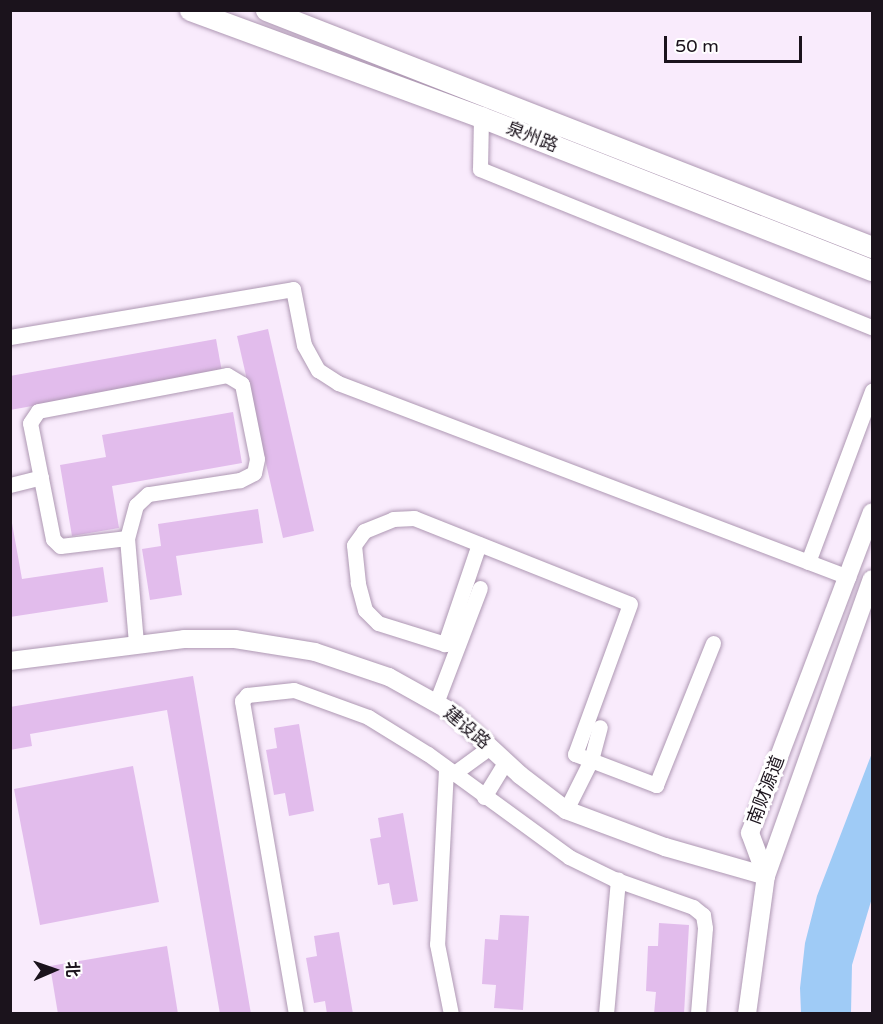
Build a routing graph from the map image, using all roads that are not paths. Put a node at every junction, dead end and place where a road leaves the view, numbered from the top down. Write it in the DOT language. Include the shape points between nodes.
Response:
graph roads {
  1 [pos="190,10"];
  2 [pos="266,10"];
  3 [pos="481,117"];
  4 [pos="873,248"];
  5 [pos="873,270"];
  6 [pos="873,327"];
  7 [pos="10,337"];
  8 [pos="873,391"];
  9 [pos="41,477"];
  10 [pos="10,484"];
  11 [pos="873,512"];
  12 [pos="127,538"];
  13 [pos="479,544"];
  14 [pos="808,562"];
  15 [pos="848,577"];
  16 [pos="873,579"];
  17 [pos="480,588"];
  18 [pos="136,643"];
  19 [pos="713,643"];
  20 [pos="445,644"];
  21 [pos="453,659"];
  22 [pos="10,661"];
  23 [pos="436,703"];
  24 [pos="600,727"];
  25 [pos="490,747"];
  26 [pos="591,760"];
  27 [pos="506,761"];
  28 [pos="450,771"];
  29 [pos="484,797"];
  30 [pos="566,810"];
  31 [pos="766,876"];
  32 [pos="618,880"];
  33 [pos="296,1014"];
  34 [pos="452,1014"];
  35 [pos="606,1014"];
  36 [pos="698,1014"];
  37 [pos="747,1014"];
  1 -- 3 [label="main road, 泉州路"];
  2 -- 4 [label="main road, 泉州路"];
  3 -- 5 [label="main road, 泉州路"];
  3 -- 6 [label="street" via="480,169"];
  7 -- 14 [label="street" via="293,289 304,345 318,370 338,383"];
  8 -- 14 [label="street"];
  9 -- 10 [label="street"];
  9 -- 12 [label="street" via="53,539 60,546"];
  9 -- 12 [label="street" via="30,423 38,411 227,375 242,384 257,459 254,473 240,480 148,494 136,505"];
  11 -- 15 [label="street, 南财源道"];
  12 -- 18 [label="street"];
  13 -- 20 [label="street"];
  13 -- 20 [label="street" via="414,518 393,519 364,531 354,545 365,610 378,623"];
  13 -- 26 [label="street" via="630,604 575,754"];
  14 -- 15 [label="street"];
  15 -- 31 [label="street, 南财源道" via="750,833"];
  16 -- 31 [label="street, 南财源道"];
  17 -- 21 [label="street"];
  18 -- 22 [label="street, 建设路"];
  18 -- 23 [label="street, 建设路" via="235,639 315,652 389,676"];
  19 -- 26 [label="street" via="656,785"];
  20 -- 21 [label="street"];
  21 -- 23 [label="street"];
  23 -- 25 [label="street, 建设路" via="452,712"];
  24 -- 26 [label="street"];
  25 -- 27 [label="street, 建设路"];
  25 -- 28 [label="street"];
  26 -- 30 [label="street"];
  27 -- 29 [label="street"];
  27 -- 30 [label="street, 建设路"];
  28 -- 29 [label="street"];
  28 -- 33 [label="street" via="368,717 294,690 247,695 242,701"];
  28 -- 34 [label="street" via="437,944"];
  29 -- 32 [label="street" via="569,857"];
  30 -- 31 [label="street, 建设路" via="665,847"];
  31 -- 37 [label="street"];
  32 -- 35 [label="street"];
  32 -- 36 [label="street" via="693,907 703,915"];
}
